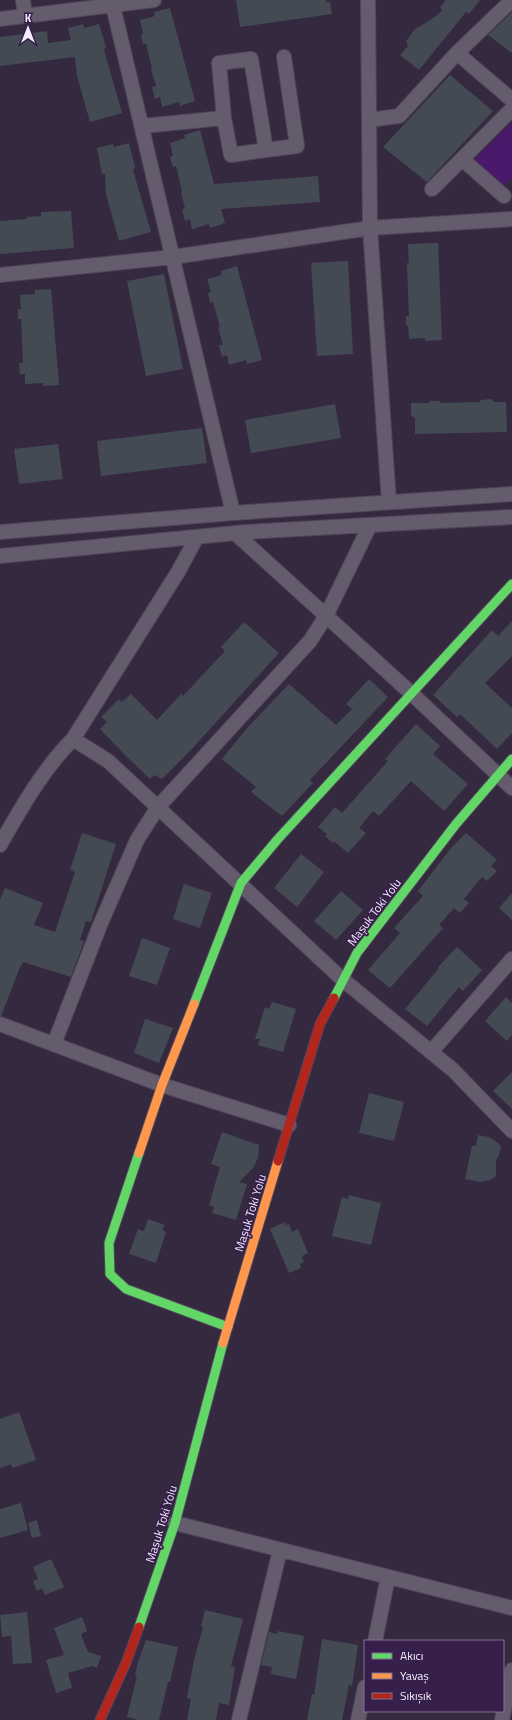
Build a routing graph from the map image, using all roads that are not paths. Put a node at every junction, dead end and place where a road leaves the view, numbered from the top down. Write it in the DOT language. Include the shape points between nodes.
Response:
graph roads {
  1 [pos="23,0"];
  2 [pos="154,0"];
  3 [pos="368,0"];
  4 [pos="512,0"];
  5 [pos="113,6"];
  6 [pos="25,16"];
  7 [pos="0,19"];
  8 [pos="457,53"];
  9 [pos="284,57"];
  10 [pos="512,100"];
  11 [pos="512,109"];
  12 [pos="224,118"];
  13 [pos="369,120"];
  14 [pos="142,126"];
  15 [pos="266,150"];
  16 [pos="462,159"];
  17 [pos="432,189"];
  18 [pos="504,196"];
  19 [pos="512,219"];
  20 [pos="370,228"];
  21 [pos="173,258"];
  22 [pos="0,275"];
  23 [pos="512,494"];
  24 [pos="390,502"];
  25 [pos="233,513"];
  26 [pos="512,517"];
  27 [pos="370,525"];
  28 [pos="0,532"];
  29 [pos="235,533"];
  30 [pos="197,536"];
  31 [pos="0,556"];
  32 [pos="512,584"];
  33 [pos="326,616"];
  34 [pos="412,694"];
  35 [pos="72,739"];
  36 [pos="512,759"];
  37 [pos="498,775"];
  38 [pos="512,788"];
  39 [pos="158,807"];
  40 [pos="0,845"];
  41 [pos="240,883"];
  42 [pos="512,959"];
  43 [pos="342,979"];
  44 [pos="0,1024"];
  45 [pos="54,1044"];
  46 [pos="431,1052"];
  47 [pos="162,1085"];
  48 [pos="289,1125"];
  49 [pos="512,1131"];
  50 [pos="228,1327"];
  51 [pos="175,1523"];
  52 [pos="280,1550"];
  53 [pos="388,1577"];
  54 [pos="512,1608"];
  55 [pos="375,1640"];
  56 [pos="512,1670"];
  57 [pos="364,1692"];
  58 [pos="504,1710"];
  59 [pos="103,1718"];
  60 [pos="239,1720"];
  61 [pos="358,1720"];
  1 -- 6 [label="street"];
  2 -- 5 [label="street"];
  3 -- 13 [label="street"];
  4 -- 8 [label="street"];
  5 -- 6 [label="street"];
  5 -- 14 [label="street"];
  6 -- 7 [label="street"];
  8 -- 10 [label="street"];
  8 -- 13 [label="street" via="399,116"];
  9 -- 15 [label="street" via="297,146"];
  11 -- 16 [label="street"];
  12 -- 14 [label="street"];
  12 -- 15 [label="street" via="231,155"];
  12 -- 15 [label="street" via="220,63 251,59"];
  13 -- 20 [label="street"];
  14 -- 21 [label="street"];
  16 -- 17 [label="street"];
  16 -- 18 [label="street"];
  19 -- 20 [label="street"];
  20 -- 21 [label="street"];
  20 -- 24 [label="street"];
  21 -- 22 [label="street"];
  21 -- 25 [label="street"];
  23 -- 24 [label="street"];
  24 -- 25 [label="street"];
  25 -- 28 [label="street"];
  26 -- 27 [label="street"];
  27 -- 29 [label="street"];
  27 -- 33 [label="street"];
  29 -- 30 [label="street"];
  29 -- 33 [label="street"];
  30 -- 31 [label="street"];
  30 -- 35 [label="street" via="178,572"];
  32 -- 34 [label="street"];
  33 -- 34 [label="street"];
  33 -- 39 [label="street" via="310,641"];
  34 -- 37 [label="street"];
  34 -- 41 [label="street"];
  35 -- 39 [label="street" via="108,761"];
  35 -- 40 [label="street" via="59,753"];
  36 -- 37 [label="street, Maşuk Toki Yolu"];
  37 -- 38 [label="street"];
  37 -- 43 [label="street, Maşuk Toki Yolu" via="456,824 357,953"];
  39 -- 41 [label="street"];
  39 -- 45 [label="street" via="137,840"];
  41 -- 43 [label="street"];
  41 -- 47 [label="street"];
  42 -- 46 [label="street"];
  43 -- 46 [label="street"];
  43 -- 48 [label="street, Maşuk Toki Yolu" via="320,1024"];
  44 -- 45 [label="street"];
  45 -- 47 [label="street"];
  46 -- 49 [label="street" via="453,1070"];
  47 -- 48 [label="street"];
  47 -- 50 [label="street" via="108,1244 110,1274 126,1288"];
  48 -- 50 [label="street, Maşuk Toki Yolu"];
  50 -- 51 [label="street, Maşuk Toki Yolu"];
  51 -- 52 [label="street"];
  51 -- 59 [label="street, Maşuk Toki Yolu" via="144,1614"];
  52 -- 53 [label="street"];
  52 -- 60 [label="street"];
  53 -- 54 [label="street"];
  53 -- 55 [label="street"];
  56 -- 58 [label="street"];
  57 -- 61 [label="street"];
}
